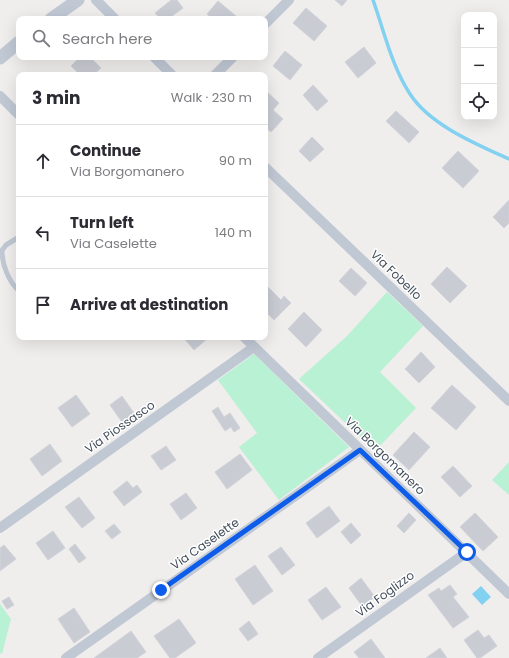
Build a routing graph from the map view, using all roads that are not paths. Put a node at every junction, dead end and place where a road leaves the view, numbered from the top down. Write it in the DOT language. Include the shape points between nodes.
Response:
graph roads {
  1 [pos="78,0"];
  2 [pos="96,0"];
  3 [pos="289,0"];
  4 [pos="55,16"];
  5 [pos="112,16"];
  6 [pos="268,21"];
  7 [pos="16,45"];
  8 [pos="0,58"];
  9 [pos="157,60"];
  10 [pos="230,60"];
  11 [pos="169,72"];
  12 [pos="219,72"];
  13 [pos="0,96"];
  14 [pos="16,112"];
  15 [pos="268,170"];
  16 [pos="16,239"];
  17 [pos="1,252"];
  18 [pos="16,286"];
  19 [pos="247,340"];
  20 [pos="254,347"];
  21 [pos="509,401"];
  22 [pos="360,450"];
  23 [pos="0,528"];
  24 [pos="467,552"];
  25 [pos="509,594"];
  26 [pos="66,658"];
  27 [pos="318,658"];
  1 -- 4 [label="street"];
  2 -- 5 [label="street"];
  3 -- 6 [label="street"];
  7 -- 8 [label="street"];
  9 -- 11 [label="street"];
  10 -- 12 [label="street"];
  13 -- 14 [label="street"];
  15 -- 21 [label="street, Via Fobello"];
  16 -- 17 [label="lane"];
  17 -- 18 [label="lane" via="7,273"];
  19 -- 20 [label="street, Via Borgomanero"];
  20 -- 22 [label="street, Via Borgomanero"];
  20 -- 23 [label="street, Via Piossasco"];
  22 -- 24 [label="street, Via Borgomanero"];
  22 -- 26 [label="street, Via Caselette"];
  24 -- 25 [label="street, Via Borgomanero"];
  24 -- 27 [label="street, Via Foglizzo"];
}
